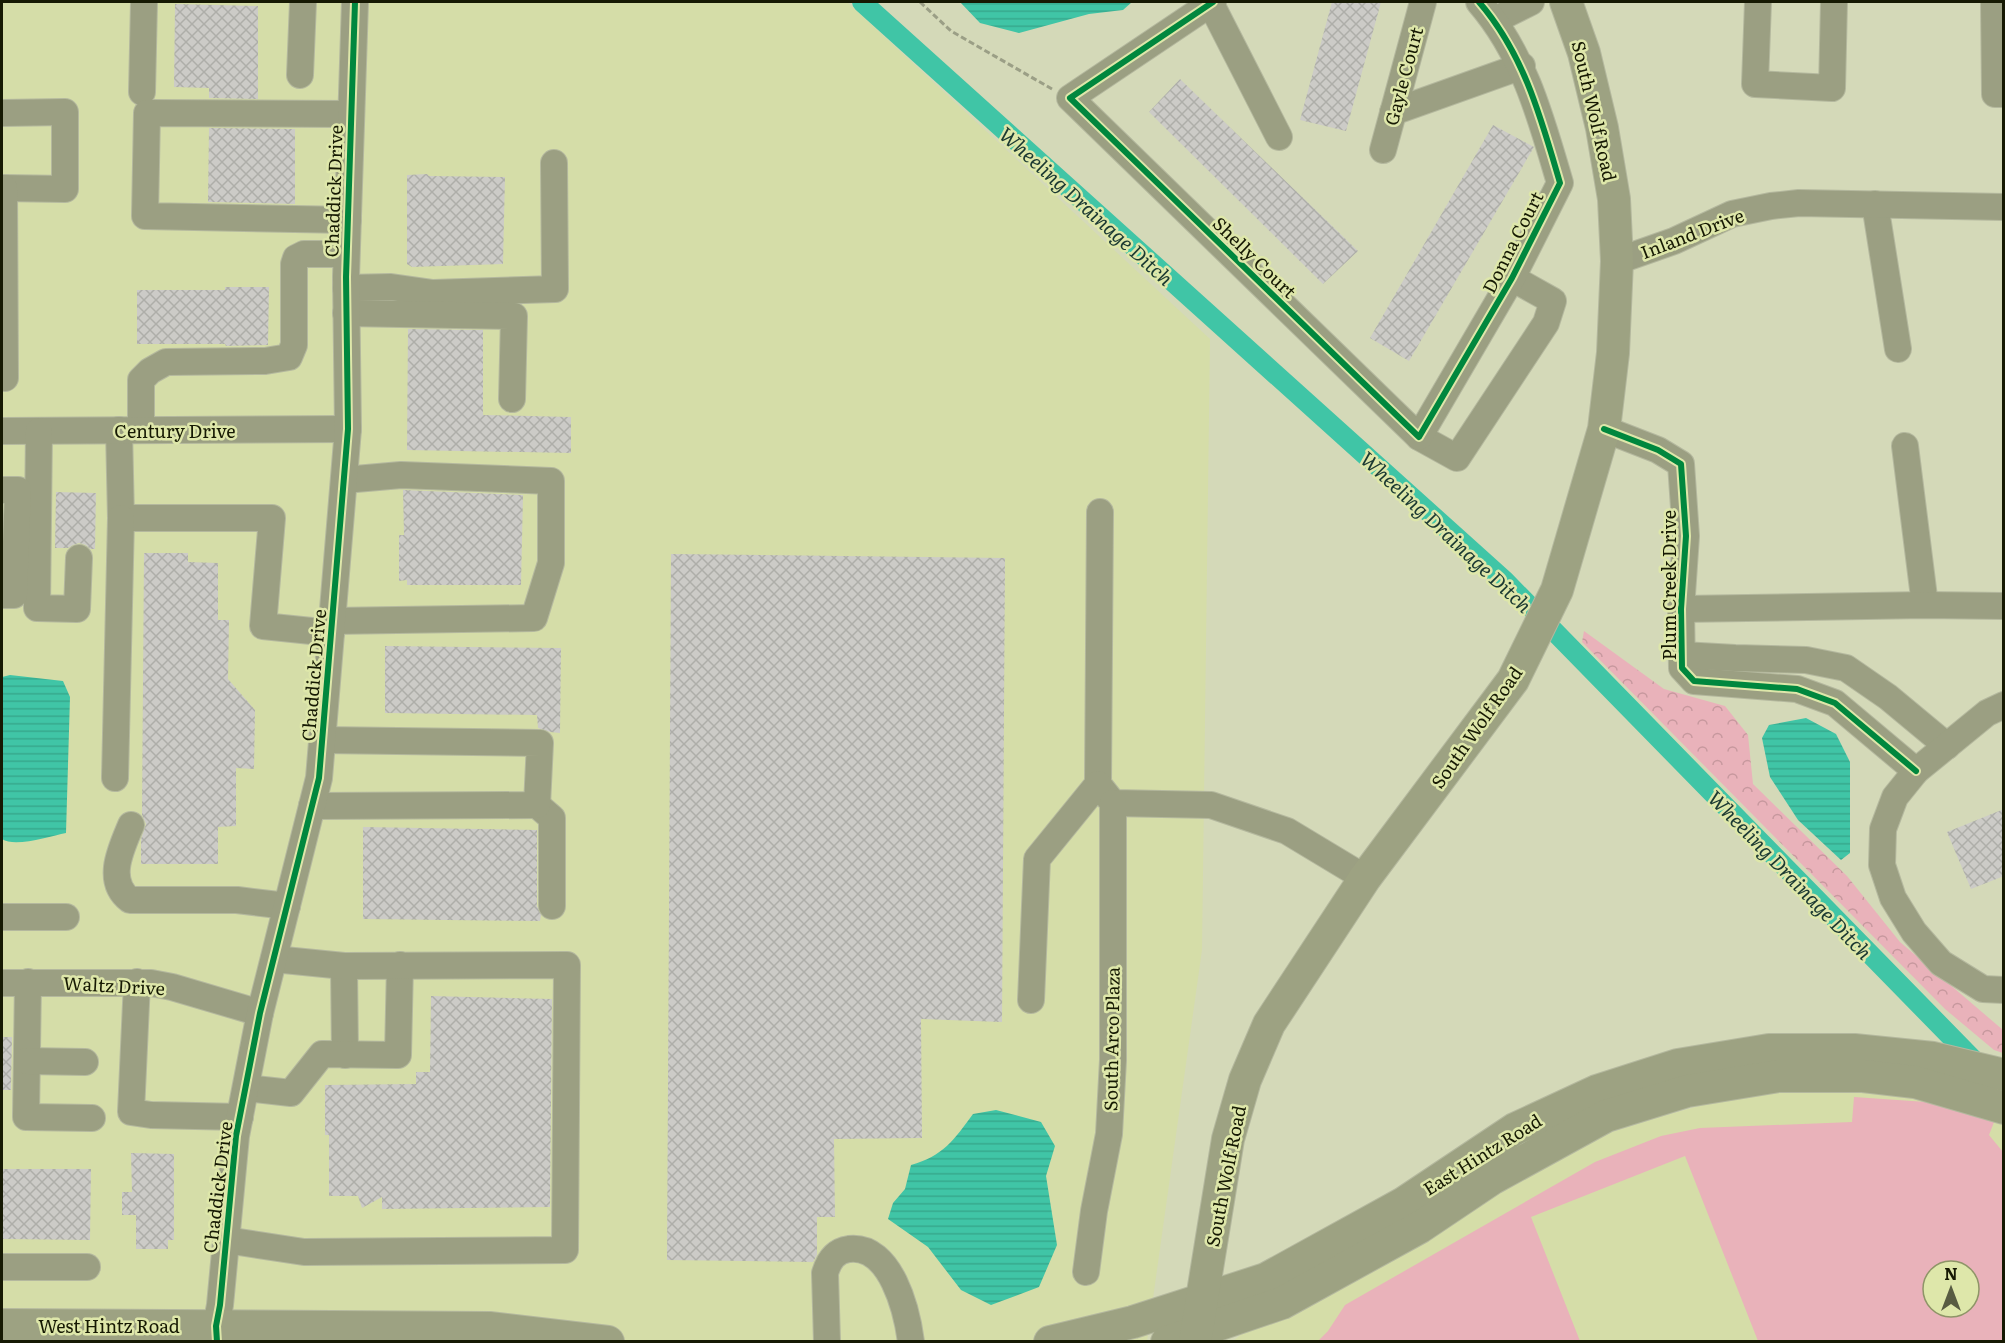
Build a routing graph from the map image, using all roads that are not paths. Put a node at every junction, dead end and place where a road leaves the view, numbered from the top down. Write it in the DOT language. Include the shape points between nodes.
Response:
graph roads {
  1 [pos="144,2"];
  2 [pos="303,2"];
  3 [pos="355,2"];
  4 [pos="1423,2"];
  5 [pos="1531,2"];
  6 [pos="1566,2"];
  7 [pos="1758,2"];
  8 [pos="1834,2"];
  9 [pos="1994,2"];
  10 [pos="1212,3"];
  11 [pos="1485,7"];
  12 [pos="1522,66"];
  13 [pos="300,75"];
  14 [pos="142,92"];
  15 [pos="2004,94"];
  16 [pos="1393,112"];
  17 [pos="2,113"];
  18 [pos="351,114"];
  19 [pos="1279,138"];
  20 [pos="1383,150"];
  21 [pos="554,163"];
  22 [pos="3,188"];
  23 [pos="1875,204"];
  24 [pos="2004,207"];
  25 [pos="348,220"];
  26 [pos="346,254"];
  27 [pos="1617,261"];
  28 [pos="1512,278"];
  29 [pos="346,288"];
  30 [pos="346,314"];
  31 [pos="1898,350"];
  32 [pos="5,378"];
  33 [pos="512,399"];
  34 [pos="348,429"];
  35 [pos="1604,429"];
  36 [pos="130,430"];
  37 [pos="2,431"];
  38 [pos="39,431"];
  39 [pos="1419,436"];
  40 [pos="1905,446"];
  41 [pos="344,480"];
  42 [pos="2,490"];
  43 [pos="1100,512"];
  44 [pos="121,518"];
  45 [pos="79,558"];
  46 [pos="2,595"];
  47 [pos="1925,605"];
  48 [pos="2004,606"];
  49 [pos="1681,609"];
  50 [pos="332,627"];
  51 [pos="1682,661"];
  52 [pos="2004,705"];
  53 [pos="322,740"];
  54 [pos="1947,746"];
  55 [pos="1916,771"];
  56 [pos="115,778"];
  57 [pos="1106,793"];
  58 [pos="537,805"];
  59 [pos="312,806"];
  60 [pos="131,825"];
  61 [pos="1365,878"];
  62 [pos="287,906"];
  63 [pos="552,906"];
  64 [pos="2,916"];
  65 [pos="66,917"];
  66 [pos="273,959"];
  67 [pos="400,965"];
  68 [pos="344,966"];
  69 [pos="2,982"];
  70 [pos="28,982"];
  71 [pos="137,982"];
  72 [pos="2004,990"];
  73 [pos="1031,1000"];
  74 [pos="260,1013"];
  75 [pos="345,1054"];
  76 [pos="27,1061"];
  77 [pos="85,1062"];
  78 [pos="1924,1070"];
  79 [pos="2004,1075"];
  80 [pos="246,1088"];
  81 [pos="2004,1108"];
  82 [pos="240,1117"];
  83 [pos="92,1118"];
  84 [pos="226,1240"];
  85 [pos="2,1267"];
  86 [pos="87,1267"];
  87 [pos="1086,1272"];
  88 [pos="1202,1300"];
  89 [pos="2,1325"];
  90 [pos="217,1334"];
  91 [pos="1196,1337"];
  92 [pos="608,1341"];
  93 [pos="827,1341"];
  94 [pos="911,1341"];
  95 [pos="1050,1341"];
  96 [pos="1167,1341"];
  1 -- 14 [label="street"];
  2 -- 13 [label="street"];
  3 -- 18 [label="street, Chaddick Drive"];
  4 -- 16 [label="street, Gayle Court"];
  5 -- 11 [label="street"];
  6 -- 27 [label="main road, South Wolf Road" via="1584,53 1602,128 1614,199"];
  7 -- 8 [label="street" via="1755,84 1832,88"];
  9 -- 15 [label="street" via="1995,94"];
  10 -- 19 [label="street"];
  10 -- 39 [label="street, Shelly Court" via="1070,98"];
  11 -- 12 [label="street, Donna Court"];
  12 -- 16 [label="street"];
  12 -- 28 [label="street, Donna Court" via="1560,183"];
  16 -- 20 [label="street, Gayle Court"];
  17 -- 22 [label="street" via="65,112 65,189"];
  18 -- 25 [label="street, Chaddick Drive"];
  18 -- 25 [label="street" via="147,113 145,216"];
  21 -- 29 [label="street" via="555,289 433,293 391,286"];
  22 -- 32 [label="street"];
  23 -- 24 [label="street, Inland Drive"];
  23 -- 27 [label="street, Inland Drive" via="1799,203 1732,214 1674,241"];
  23 -- 31 [label="street"];
  25 -- 26 [label="street, Chaddick Drive"];
  26 -- 29 [label="street, Chaddick Drive"];
  26 -- 36 [label="street" via="296,258 294,345 289,357 166,362 141,380"];
  27 -- 35 [label="main road, South Wolf Road" via="1613,353"];
  28 -- 39 [label="street, Donna Court"];
  28 -- 39 [label="street, Shelly Court" via="1553,301 1546,323 1456,458"];
  29 -- 30 [label="street, Chaddick Drive"];
  30 -- 33 [label="street" via="514,316"];
  30 -- 34 [label="street, Chaddick Drive"];
  34 -- 36 [label="street, Century Drive"];
  34 -- 41 [label="street, Chaddick Drive"];
  35 -- 49 [label="street, Plum Creek Drive" via="1658,450 1681,464 1686,536"];
  35 -- 61 [label="main road, South Wolf Road" via="1557,590 1513,680"];
  36 -- 38 [label="street, Century Drive"];
  36 -- 44 [label="street"];
  37 -- 38 [label="street, Century Drive"];
  38 -- 45 [label="street" via="37,608 77,609"];
  40 -- 47 [label="street"];
  41 -- 50 [label="street, Chaddick Drive"];
  41 -- 50 [label="street" via="401,475 551,481 552,563 534,618"];
  42 -- 46 [label="street" via="18,490 14,595"];
  43 -- 57 [label="street, South Arco Plaza"];
  44 -- 50 [label="street" via="272,518 263,626"];
  44 -- 56 [label="street"];
  47 -- 48 [label="street"];
  47 -- 49 [label="street"];
  49 -- 51 [label="street, Plum Creek Drive"];
  50 -- 53 [label="street, Chaddick Drive"];
  51 -- 54 [label="street, Plum Creek Drive" via="1806,660 1846,668"];
  51 -- 55 [label="street, Plum Creek Drive" via="1694,681 1797,689 1835,703"];
  52 -- 54 [label="street" via="1987,713"];
  53 -- 58 [label="street" via="540,743"];
  53 -- 59 [label="street, Chaddick Drive"];
  54 -- 55 [label="street"];
  55 -- 72 [label="street" via="1895,797 1883,829 1882,865 1893,898 1914,932 1941,963 1983,989"];
  57 -- 61 [label="street" via="1152,805 1211,805 1287,831"];
  57 -- 73 [label="street" via="1037,859"];
  57 -- 87 [label="street, South Arco Plaza" via="1113,1060 1109,1134"];
  58 -- 59 [label="street"];
  58 -- 63 [label="street" via="552,818"];
  59 -- 62 [label="street, Chaddick Drive"];
  60 -- 62 [label="street" via="119,853 116,880 121,893 130,900 237,900"];
  61 -- 88 [label="main road, South Wolf Road" via="1269,1024 1245,1080 1228,1139"];
  62 -- 66 [label="street, Chaddick Drive"];
  64 -- 65 [label="street"];
  66 -- 68 [label="street"];
  66 -- 74 [label="street, Chaddick Drive"];
  67 -- 68 [label="street"];
  67 -- 75 [label="street" via="398,1055"];
  67 -- 84 [label="street" via="567,965 566,1250 304,1252"];
  68 -- 75 [label="street"];
  69 -- 70 [label="street, Waltz Drive"];
  70 -- 71 [label="street, Waltz Drive"];
  70 -- 76 [label="street"];
  71 -- 74 [label="street, Waltz Drive" via="172,987"];
  71 -- 82 [label="street" via="131,1112"];
  74 -- 80 [label="street, Chaddick Drive"];
  75 -- 80 [label="street" via="322,1054 291,1093"];
  76 -- 77 [label="street"];
  76 -- 83 [label="street" via="26,1117"];
  78 -- 79 [label="main road, East Hintz Road"];
  78 -- 81 [label="main road, East Hintz Road"];
  78 -- 88 [label="main road, East Hintz Road" via="1854,1050 1769,1050 1678,1065 1597,1090 1515,1129 1404,1203 1266,1279"];
  78 -- 91 [label="main road, East Hintz Road" via="1863,1076 1778,1076 1687,1090 1606,1116 1493,1179 1420,1227 1282,1303"];
  80 -- 82 [label="street, Chaddick Drive"];
  82 -- 84 [label="street, Chaddick Drive"];
  84 -- 90 [label="street, Chaddick Drive"];
  85 -- 86 [label="street"];
  88 -- 91 [label="main road, South Wolf Road"];
  88 -- 95 [label="main road, East Hintz Road" via="1133,1322"];
  89 -- 90 [label="main road, West Hintz Road"];
  90 -- 92 [label="main road" via="489,1328"];
  91 -- 96 [label="main road, East Hintz Road"];
  93 -- 94 [label="street" via="825,1273 841,1250 854,1248 876,1257 894,1281"];
}
